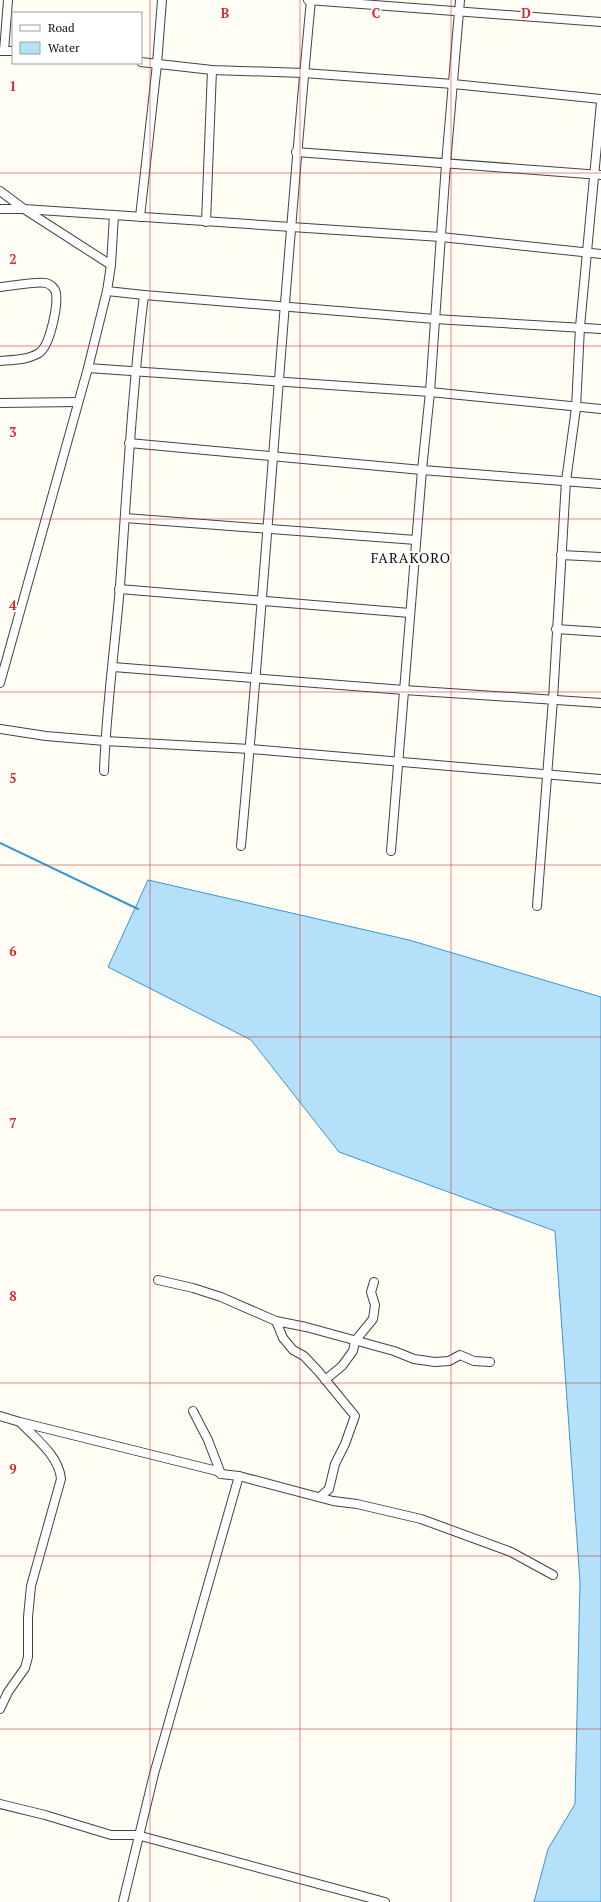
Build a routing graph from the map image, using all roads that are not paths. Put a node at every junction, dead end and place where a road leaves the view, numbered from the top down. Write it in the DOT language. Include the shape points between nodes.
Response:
graph roads {
  1 [pos="8,0"];
  2 [pos="162,0"];
  3 [pos="310,0"];
  4 [pos="460,0"];
  5 [pos="459,12"];
  6 [pos="601,22"];
  7 [pos="2,51"];
  8 [pos="142,62"];
  9 [pos="157,64"];
  10 [pos="212,70"];
  11 [pos="304,73"];
  12 [pos="453,84"];
  13 [pos="601,99"];
  14 [pos="601,102"];
  15 [pos="296,152"];
  16 [pos="446,164"];
  17 [pos="598,175"];
  18 [pos="0,191"];
  19 [pos="2,207"];
  20 [pos="24,209"];
  21 [pos="114,215"];
  22 [pos="140,216"];
  23 [pos="206,222"];
  24 [pos="291,227"];
  25 [pos="441,237"];
  26 [pos="587,253"];
  27 [pos="601,254"];
  28 [pos="111,265"];
  29 [pos="0,287"];
  30 [pos="107,291"];
  31 [pos="144,295"];
  32 [pos="285,306"];
  33 [pos="435,319"];
  34 [pos="580,327"];
  35 [pos="601,329"];
  36 [pos="0,361"];
  37 [pos="88,368"];
  38 [pos="134,372"];
  39 [pos="279,380"];
  40 [pos="430,392"];
  41 [pos="78,402"];
  42 [pos="0,403"];
  43 [pos="576,408"];
  44 [pos="601,409"];
  45 [pos="129,443"];
  46 [pos="273,456"];
  47 [pos="422,470"];
  48 [pos="566,481"];
  49 [pos="601,484"];
  50 [pos="125,518"];
  51 [pos="268,528"];
  52 [pos="416,540"];
  53 [pos="561,555"];
  54 [pos="601,557"];
  55 [pos="119,589"];
  56 [pos="262,601"];
  57 [pos="410,613"];
  58 [pos="556,629"];
  59 [pos="601,632"];
  60 [pos="113,667"];
  61 [pos="255,679"];
  62 [pos="0,683"];
  63 [pos="404,690"];
  64 [pos="553,699"];
  65 [pos="601,703"];
  66 [pos="0,729"];
  67 [pos="105,741"];
  68 [pos="250,749"];
  69 [pos="398,762"];
  70 [pos="104,770"];
  71 [pos="546,774"];
  72 [pos="601,779"];
  73 [pos="241,846"];
  74 [pos="390,852"];
  75 [pos="536,906"];
  76 [pos="158,1280"];
  77 [pos="374,1282"];
  78 [pos="276,1321"];
  79 [pos="356,1341"];
  80 [pos="490,1362"];
  81 [pos="325,1380"];
  82 [pos="193,1411"];
  83 [pos="0,1416"];
  84 [pos="20,1422"];
  85 [pos="221,1474"];
  86 [pos="239,1476"];
  87 [pos="320,1497"];
  88 [pos="554,1575"];
  89 [pos="0,1709"];
  90 [pos="0,1804"];
  91 [pos="137,1835"];
  92 [pos="122,1902"];
  93 [pos="385,1902"];
  1 -- 7 [label="street"];
  2 -- 9 [label="street"];
  3 -- 5 [label="street"];
  3 -- 11 [label="street"];
  4 -- 5 [label="street"];
  5 -- 6 [label="street"];
  5 -- 12 [label="street"];
  8 -- 9 [label="street"];
  9 -- 10 [label="street"];
  9 -- 22 [label="street"];
  10 -- 11 [label="street"];
  10 -- 23 [label="street"];
  11 -- 12 [label="street"];
  11 -- 15 [label="street"];
  12 -- 13 [label="street"];
  12 -- 16 [label="street"];
  14 -- 17 [label="street"];
  15 -- 16 [label="street"];
  15 -- 24 [label="street"];
  16 -- 17 [label="street"];
  16 -- 25 [label="street"];
  17 -- 26 [label="street"];
  18 -- 20 [label="street"];
  19 -- 20 [label="street"];
  20 -- 21 [label="street"];
  20 -- 28 [label="street"];
  21 -- 22 [label="street"];
  21 -- 28 [label="street"];
  22 -- 23 [label="street"];
  23 -- 24 [label="street"];
  24 -- 25 [label="street"];
  24 -- 32 [label="street"];
  25 -- 26 [label="street"];
  25 -- 33 [label="street"];
  26 -- 27 [label="street"];
  26 -- 34 [label="street"];
  28 -- 30 [label="street"];
  29 -- 36 [label="street" via="45,282 53,286 56,293 53,321 47,342 40,353"];
  30 -- 31 [label="street"];
  30 -- 37 [label="street"];
  31 -- 32 [label="street"];
  31 -- 38 [label="street"];
  32 -- 33 [label="street"];
  32 -- 39 [label="street"];
  33 -- 34 [label="street"];
  33 -- 40 [label="street"];
  34 -- 35 [label="street"];
  34 -- 43 [label="street"];
  37 -- 38 [label="street"];
  37 -- 41 [label="street"];
  38 -- 39 [label="street"];
  38 -- 45 [label="street"];
  39 -- 40 [label="street"];
  39 -- 46 [label="street"];
  40 -- 43 [label="street"];
  40 -- 47 [label="street"];
  41 -- 42 [label="street"];
  41 -- 62 [label="street"];
  43 -- 44 [label="street"];
  43 -- 48 [label="street"];
  45 -- 46 [label="street"];
  45 -- 50 [label="street"];
  46 -- 47 [label="street"];
  46 -- 51 [label="street"];
  47 -- 48 [label="street"];
  47 -- 52 [label="street"];
  48 -- 49 [label="street"];
  48 -- 53 [label="street"];
  50 -- 51 [label="street"];
  50 -- 55 [label="street"];
  51 -- 52 [label="street"];
  51 -- 56 [label="street"];
  52 -- 57 [label="street"];
  53 -- 54 [label="street"];
  53 -- 58 [label="street"];
  55 -- 56 [label="street"];
  55 -- 60 [label="street"];
  56 -- 57 [label="street"];
  56 -- 61 [label="street"];
  57 -- 63 [label="street"];
  58 -- 59 [label="street"];
  58 -- 64 [label="street"];
  60 -- 61 [label="street"];
  60 -- 67 [label="street"];
  61 -- 63 [label="street"];
  61 -- 68 [label="street"];
  63 -- 64 [label="street"];
  63 -- 69 [label="street"];
  64 -- 65 [label="street"];
  64 -- 71 [label="street"];
  66 -- 67 [label="street"];
  67 -- 68 [label="street"];
  67 -- 70 [label="street"];
  68 -- 69 [label="street"];
  68 -- 73 [label="street"];
  69 -- 71 [label="street"];
  69 -- 74 [label="street"];
  71 -- 72 [label="street"];
  71 -- 75 [label="street"];
  76 -- 78 [label="street" via="221,1297"];
  77 -- 79 [label="street" via="371,1292 375,1305 373,1319"];
  78 -- 79 [label="street"];
  78 -- 81 [label="street" via="283,1338 293,1350 304,1356"];
  79 -- 80 [label="street" via="414,1359 435,1362 449,1361 460,1356 474,1361"];
  79 -- 81 [label="street" via="353,1351 342,1366"];
  81 -- 87 [label="street" via="355,1416 335,1464 329,1489"];
  82 -- 85 [label="street"];
  83 -- 84 [label="street"];
  84 -- 85 [label="street"];
  84 -- 89 [label="street" via="46,1449 60,1470 61,1479 32,1586 28,1617 28,1657 25,1668 8,1692"];
  85 -- 86 [label="street"];
  86 -- 87 [label="street"];
  86 -- 91 [label="street"];
  87 -- 88 [label="street" via="421,1519 511,1552"];
  90 -- 91 [label="street" via="46,1814 111,1835"];
  91 -- 92 [label="street"];
  91 -- 93 [label="street"];
}
